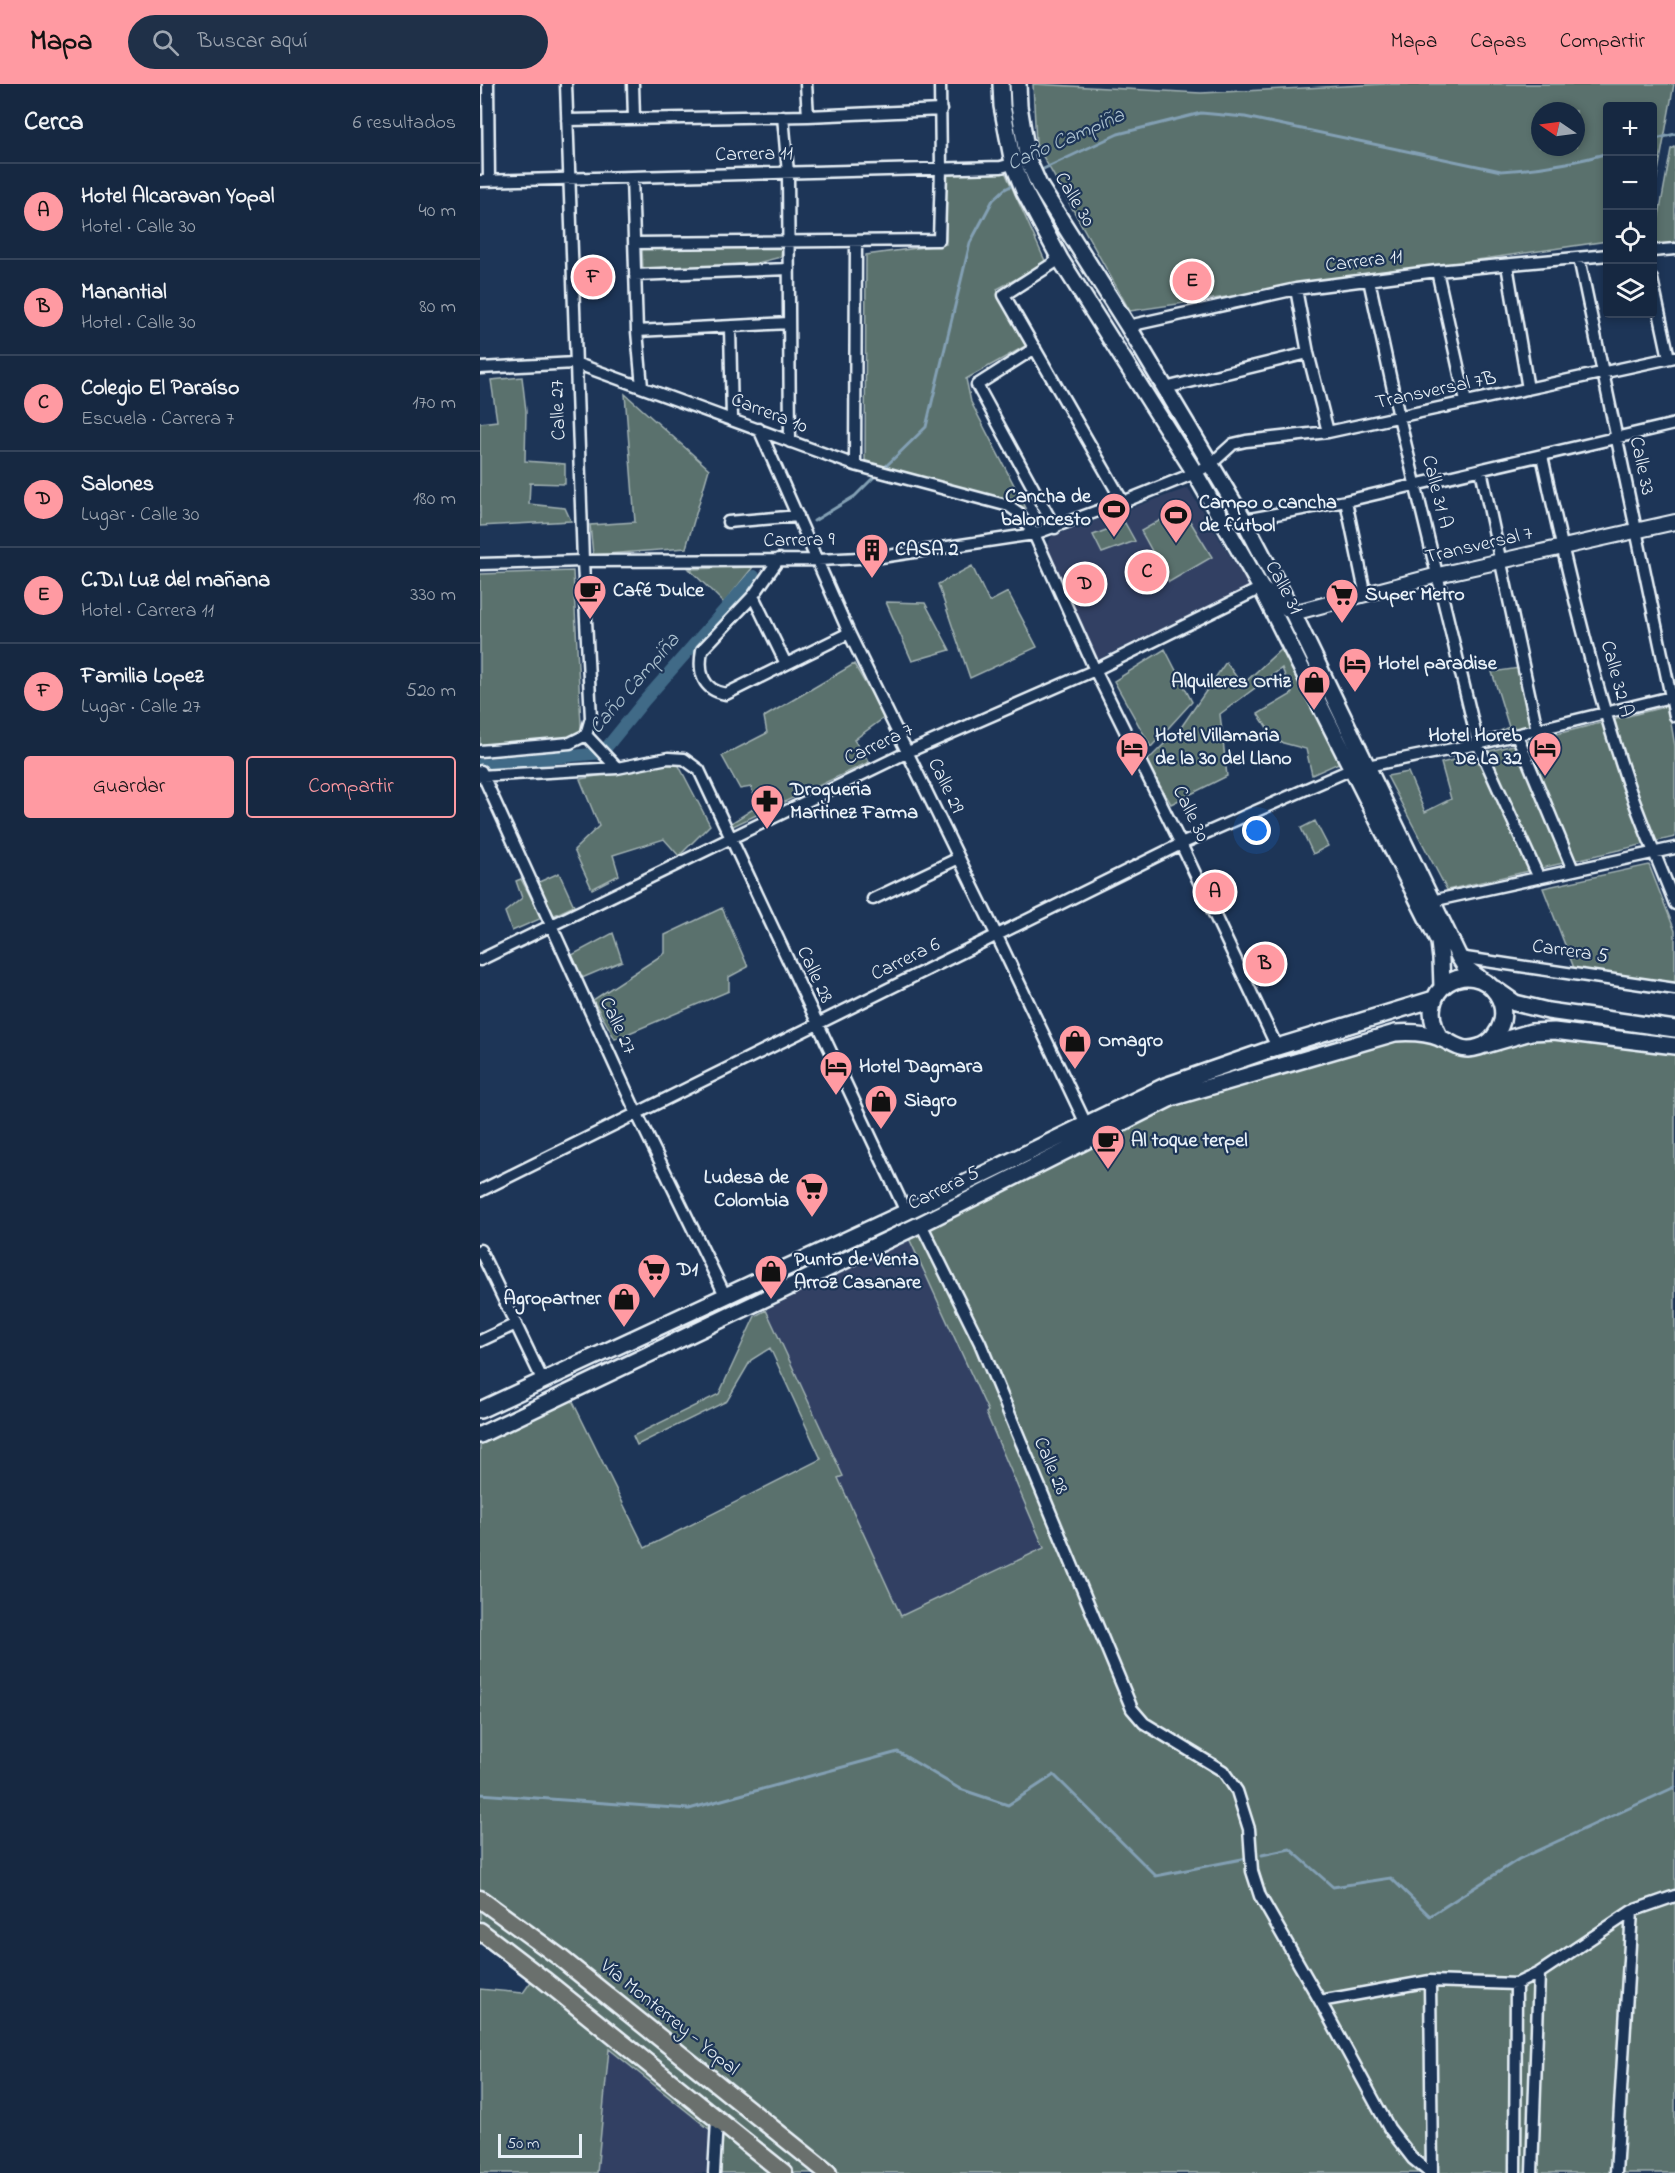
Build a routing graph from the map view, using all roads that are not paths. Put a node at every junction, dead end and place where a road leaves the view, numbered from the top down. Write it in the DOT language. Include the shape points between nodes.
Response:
graph roads {
  1 [pos="488,84"];
  2 [pos="566,84"];
  3 [pos="633,84"];
  4 [pos="806,84"];
  5 [pos="940,84"];
  6 [pos="1001,84"];
  7 [pos="1018,84"];
  8 [pos="484,97"];
  9 [pos="941,110"];
  10 [pos="783,116"];
  11 [pos="808,116"];
  12 [pos="634,118"];
  13 [pos="567,120"];
  14 [pos="1021,161"];
  15 [pos="941,169"];
  16 [pos="788,173"];
  17 [pos="632,177"];
  18 [pos="568,178"];
  19 [pos="485,180"];
  20 [pos="789,241"];
  21 [pos="856,241"];
  22 [pos="634,243"];
  23 [pos="1675,249"];
  24 [pos="1657,251"];
  25 [pos="1603,256"];
  26 [pos="1579,258"];
  27 [pos="1060,259"];
  28 [pos="1507,265"];
  29 [pos="789,269"];
  30 [pos="1437,271"];
  31 [pos="635,275"];
  32 [pos="1369,280"];
  33 [pos="1296,290"];
  34 [pos="1657,296"];
  35 [pos="789,323"];
  36 [pos="1128,326"];
  37 [pos="730,327"];
  38 [pos="637,331"];
  39 [pos="1035,348"];
  40 [pos="1308,353"];
  41 [pos="1672,358"];
  42 [pos="575,363"];
  43 [pos="480,368"];
  44 [pos="1603,373"];
  45 [pos="642,387"];
  46 [pos="1165,388"];
  47 [pos="1528,390"];
  48 [pos="1466,402"];
  49 [pos="1399,417"];
  50 [pos="732,419"];
  51 [pos="1675,424"];
  52 [pos="759,429"];
  53 [pos="1328,432"];
  54 [pos="1616,438"];
  55 [pos="790,442"];
  56 [pos="1542,456"];
  57 [pos="1210,464"];
  58 [pos="855,465"];
  59 [pos="1480,470"];
  60 [pos="1195,473"];
  61 [pos="1414,483"];
  62 [pos="1346,501"];
  63 [pos="1123,502"];
  64 [pos="798,516"];
  65 [pos="1244,520"];
  66 [pos="728,522"];
  67 [pos="1675,522"];
  68 [pos="1055,528"];
  69 [pos="1636,531"];
  70 [pos="1034,534"];
  71 [pos="1562,547"];
  72 [pos="779,560"];
  73 [pos="818,560"];
  74 [pos="583,561"];
  75 [pos="1499,561"];
  76 [pos="480,564"];
  77 [pos="1438,575"];
  78 [pos="1261,588"];
  79 [pos="1365,592"];
  80 [pos="753,596"];
  81 [pos="1293,612"];
  82 [pos="849,633"];
  83 [pos="786,664"];
  84 [pos="1095,670"];
  85 [pos="1671,698"];
  86 [pos="1606,713"];
  87 [pos="1675,716"];
  88 [pos="1537,730"];
  89 [pos="586,735"];
  90 [pos="1517,735"];
  91 [pos="1478,744"];
  92 [pos="480,751"];
  93 [pos="908,752"];
  94 [pos="1359,767"];
  95 [pos="617,768"];
  96 [pos="481,773"];
  97 [pos="729,838"];
  98 [pos="1181,844"];
  99 [pos="1675,848"];
  100 [pos="1655,853"];
  101 [pos="959,858"];
  102 [pos="1573,870"];
  103 [pos="1539,878"];
  104 [pos="873,899"];
  105 [pos="1425,903"];
  106 [pos="1675,904"];
  107 [pos="551,927"];
  108 [pos="997,936"];
  109 [pos="1459,957"];
  110 [pos="480,960"];
  111 [pos="1487,984"];
  112 [pos="1675,989"];
  113 [pos="1438,993"];
  114 [pos="817,1023"];
  115 [pos="1675,1029"];
  116 [pos="1441,1039"];
  117 [pos="1675,1046"];
  118 [pos="1277,1047"];
  119 [pos="1481,1047"];
  120 [pos="636,1112"];
  121 [pos="1086,1124"];
  122 [pos="480,1191"];
  123 [pos="906,1212"];
  124 [pos="921,1224"];
  125 [pos="480,1250"];
  126 [pos="725,1295"];
  127 [pos="516,1324"];
  128 [pos="480,1341"];
  129 [pos="543,1382"];
  130 [pos="480,1410"];
  131 [pos="480,1435"];
  132 [pos="1675,1896"];
  133 [pos="480,1899"];
  134 [pos="1632,1911"];
  135 [pos="480,1931"];
  136 [pos="1539,1973"];
  137 [pos="1430,1981"];
  138 [pos="1516,1984"];
  139 [pos="1320,2001"];
  140 [pos="717,2120"];
  141 [pos="714,2173"];
  142 [pos="784,2173"];
  143 [pos="828,2173"];
  144 [pos="1431,2173"];
  145 [pos="1515,2173"];
  146 [pos="1532,2173"];
  147 [pos="1616,2173"];
  1 -- 8 [label="street"];
  2 -- 13 [label="street, Calle 27"];
  3 -- 12 [label="street"];
  4 -- 11 [label="street"];
  5 -- 9 [label="street"];
  6 -- 14 [label="main road, Calle 30" via="1002,106"];
  7 -- 14 [label="main road, Calle 30"];
  8 -- 19 [label="street"];
  9 -- 11 [label="street"];
  9 -- 15 [label="street"];
  10 -- 11 [label="street"];
  10 -- 12 [label="street"];
  10 -- 16 [label="street"];
  12 -- 13 [label="street"];
  13 -- 18 [label="street, Calle 27"];
  14 -- 15 [label="street, Carrera 11" via="1001,167"];
  14 -- 27 [label="main road, Calle 31" via="1024,191"];
  14 -- 36 [label="main road, Calle 30"];
  15 -- 16 [label="street, Carrera 11"];
  15 -- 21 [label="street" via="939,240"];
  16 -- 17 [label="street, Carrera 11"];
  16 -- 20 [label="street"];
  17 -- 18 [label="street, Carrera 11"];
  17 -- 22 [label="street"];
  18 -- 19 [label="street, Carrera 11"];
  18 -- 42 [label="street, Calle 27"];
  20 -- 21 [label="street"];
  20 -- 22 [label="street"];
  20 -- 29 [label="street"];
  21 -- 58 [label="street"];
  22 -- 31 [label="street"];
  23 -- 24 [label="street"];
  25 -- 26 [label="street, Carrera 11"];
  26 -- 28 [label="street, Carrera 11"];
  26 -- 44 [label="street, Calle 33"];
  27 -- 39 [label="street" via="1005,295"];
  27 -- 60 [label="main road, Calle 31"];
  28 -- 30 [label="street, Carrera 11"];
  28 -- 47 [label="street"];
  29 -- 31 [label="street"];
  29 -- 35 [label="street"];
  30 -- 32 [label="street, Carrera 11"];
  30 -- 48 [label="street"];
  31 -- 38 [label="street"];
  32 -- 33 [label="street, Carrera 11"];
  32 -- 49 [label="street, Calle 31 A"];
  33 -- 36 [label="street, Carrera 11"];
  33 -- 40 [label="street"];
  34 -- 41 [label="street"];
  35 -- 37 [label="street"];
  35 -- 55 [label="street"];
  36 -- 46 [label="main road, Calle 31"];
  37 -- 38 [label="street"];
  37 -- 50 [label="street"];
  38 -- 45 [label="street"];
  39 -- 63 [label="street"];
  39 -- 68 [label="street" via="977,385"];
  40 -- 46 [label="street"];
  40 -- 53 [label="street"];
  41 -- 44 [label="street, Transversal 7B"];
  42 -- 43 [label="street, Carrera 10"];
  42 -- 45 [label="street, Carrera 10"];
  42 -- 74 [label="street, Calle 27"];
  44 -- 47 [label="street, Transversal 7B"];
  44 -- 54 [label="street, Calle 33"];
  45 -- 50 [label="street, Carrera 10"];
  46 -- 57 [label="main road, Calle 31"];
  47 -- 48 [label="street, Transversal 7B"];
  48 -- 49 [label="street, Transversal 7B"];
  49 -- 53 [label="street, Transversal 7B"];
  49 -- 61 [label="street, Calle 31 A"];
  50 -- 52 [label="street, Carrera 10"];
  51 -- 54 [label="street"];
  52 -- 55 [label="street, Carrera 10"];
  52 -- 64 [label="street, Calle 29"];
  53 -- 57 [label="street, Transversal 7B" via="1233,444"];
  54 -- 56 [label="street"];
  54 -- 69 [label="street, Calle 33"];
  55 -- 58 [label="street, Carrera 10"];
  56 -- 59 [label="street"];
  56 -- 71 [label="street, Calle 32 A"];
  57 -- 60 [label="street, Carrera 9"];
  57 -- 65 [label="main road, Calle 31"];
  58 -- 70 [label="street, Carrera 10" via="1009,506"];
  59 -- 61 [label="street"];
  59 -- 75 [label="street"];
  60 -- 63 [label="street, Carrera 9"];
  60 -- 78 [label="main road, Calle 31"];
  61 -- 62 [label="street"];
  61 -- 77 [label="street, Calle 31 A"];
  62 -- 65 [label="street"];
  62 -- 79 [label="street"];
  63 -- 68 [label="street, Carrera 9"];
  64 -- 66 [label="street"];
  64 -- 73 [label="street, Calle 29"];
  65 -- 81 [label="main road, Calle 31"];
  67 -- 69 [label="street, Transversal 7"];
  68 -- 70 [label="street, Carrera 9"];
  69 -- 71 [label="street, Transversal 7"];
  69 -- 85 [label="street, Calle 33"];
  70 -- 73 [label="street, Carrera 9" via="881,557"];
  70 -- 84 [label="street, Calle 30"];
  71 -- 75 [label="street, Transversal 7"];
  71 -- 86 [label="street, Calle 32 A"];
  72 -- 73 [label="street, Carrera 9"];
  72 -- 74 [label="street, Carrera 9"];
  72 -- 80 [label="street"];
  73 -- 82 [label="street, Calle 29"];
  74 -- 76 [label="street, Carrera 9"];
  74 -- 89 [label="street, Calle 27" via="591,718"];
  75 -- 77 [label="street, Transversal 7"];
  75 -- 88 [label="street"];
  77 -- 79 [label="street, Transversal 7"];
  77 -- 91 [label="street, Calle 31 A"];
  78 -- 81 [label="street"];
  78 -- 84 [label="street, Carrera 7"];
  78 -- 94 [label="main road, Calle 31"];
  79 -- 81 [label="street, Transversal 7"];
  80 -- 83 [label="street"];
  80 -- 83 [label="street" via="702,650 704,682 714,692 726,694"];
  81 -- 94 [label="main road, Calle 31"];
  82 -- 83 [label="street"];
  82 -- 93 [label="street, Calle 29"];
  84 -- 93 [label="street, Carrera 7"];
  84 -- 98 [label="street, Calle 30"];
  85 -- 86 [label="street, Carrera 6"];
  85 -- 87 [label="street, Calle 33"];
  86 -- 88 [label="street, Carrera 6"];
  86 -- 100 [label="street, Calle 32 A" via="1624,774"];
  88 -- 90 [label="street, Carrera 6"];
  89 -- 92 [label="street" via="570,743"];
  89 -- 95 [label="street"];
  90 -- 91 [label="street, Carrera 6"];
  90 -- 102 [label="street"];
  91 -- 94 [label="street, Carrera 6"];
  91 -- 103 [label="street, Calle 31 A"];
  93 -- 97 [label="street, Carrera 7"];
  93 -- 101 [label="street, Calle 29"];
  94 -- 98 [label="street, Carrera 6"];
  94 -- 105 [label="main road, Calle 31"];
  95 -- 96 [label="street"];
  95 -- 97 [label="street, Calle 28" via="668,758 684,759 699,770"];
  96 -- 107 [label="street, Calle 27"];
  97 -- 107 [label="street, Carrera 7"];
  97 -- 114 [label="street, Calle 28"];
  98 -- 108 [label="street, Carrera 6"];
  98 -- 118 [label="street, Calle 30"];
  99 -- 100 [label="street"];
  100 -- 102 [label="street"];
  100 -- 106 [label="street, Calle 32 A"];
  101 -- 104 [label="street"];
  101 -- 108 [label="street, Calle 29"];
  102 -- 103 [label="street"];
  103 -- 105 [label="street"];
  105 -- 109 [label="main road, Calle 31"];
  105 -- 113 [label="main road, Calle 31" via="1442,959"];
  107 -- 110 [label="street, Carrera 7"];
  107 -- 120 [label="street, Calle 27"];
  108 -- 114 [label="street, Carrera 6"];
  108 -- 121 [label="street, Calle 29"];
  109 -- 111 [label="main road, Calle 31" via="1466,968"];
  109 -- 112 [label="street, Carrera 5"];
  111 -- 113 [label="main road" via="1461,978"];
  111 -- 115 [label="main road" via="1515,1003 1548,1011"];
  111 -- 119 [label="main road" via="1501,1000 1503,1014 1492,1039"];
  113 -- 116 [label="main road" via="1431,1013"];
  113 -- 118 [label="main road, Carrera 5"];
  114 -- 120 [label="street, Carrera 6"];
  114 -- 123 [label="street, Calle 28"];
  116 -- 119 [label="main road" via="1467,1049"];
  116 -- 124 [label="main road, Carrera 5" via="1416,1032 1395,1033 1171,1098"];
  117 -- 119 [label="main road" via="1554,1031 1531,1032"];
  118 -- 121 [label="main road, Carrera 5" via="1165,1086"];
  120 -- 122 [label="street, Carrera 6"];
  120 -- 126 [label="street, Calle 27"];
  121 -- 123 [label="main road, Carrera 5"];
  123 -- 126 [label="main road, Carrera 5"];
  124 -- 131 [label="main road, Carrera 5"];
  124 -- 139 [label="street, Calle 28" via="980,1343 1132,1709 1144,1723 1223,1771 1237,1791 1249,1829 1252,1871 1260,1896"];
  125 -- 127 [label="street"];
  126 -- 129 [label="main road, Carrera 5"];
  127 -- 128 [label="street"];
  127 -- 129 [label="street"];
  129 -- 130 [label="main road, Carrera 5"];
  132 -- 134 [label="street"];
  133 -- 143 [label="main road, Vía Monterrey - Yopal" via="558,1956"];
  134 -- 136 [label="street"];
  134 -- 147 [label="street"];
  135 -- 140 [label="main road"];
  136 -- 138 [label="street"];
  136 -- 146 [label="street"];
  137 -- 138 [label="street"];
  137 -- 139 [label="street"];
  137 -- 144 [label="street"];
  138 -- 145 [label="street"];
  139 -- 144 [label="street" via="1389,2128"];
  140 -- 141 [label="street"];
  140 -- 142 [label="main road"];
}
